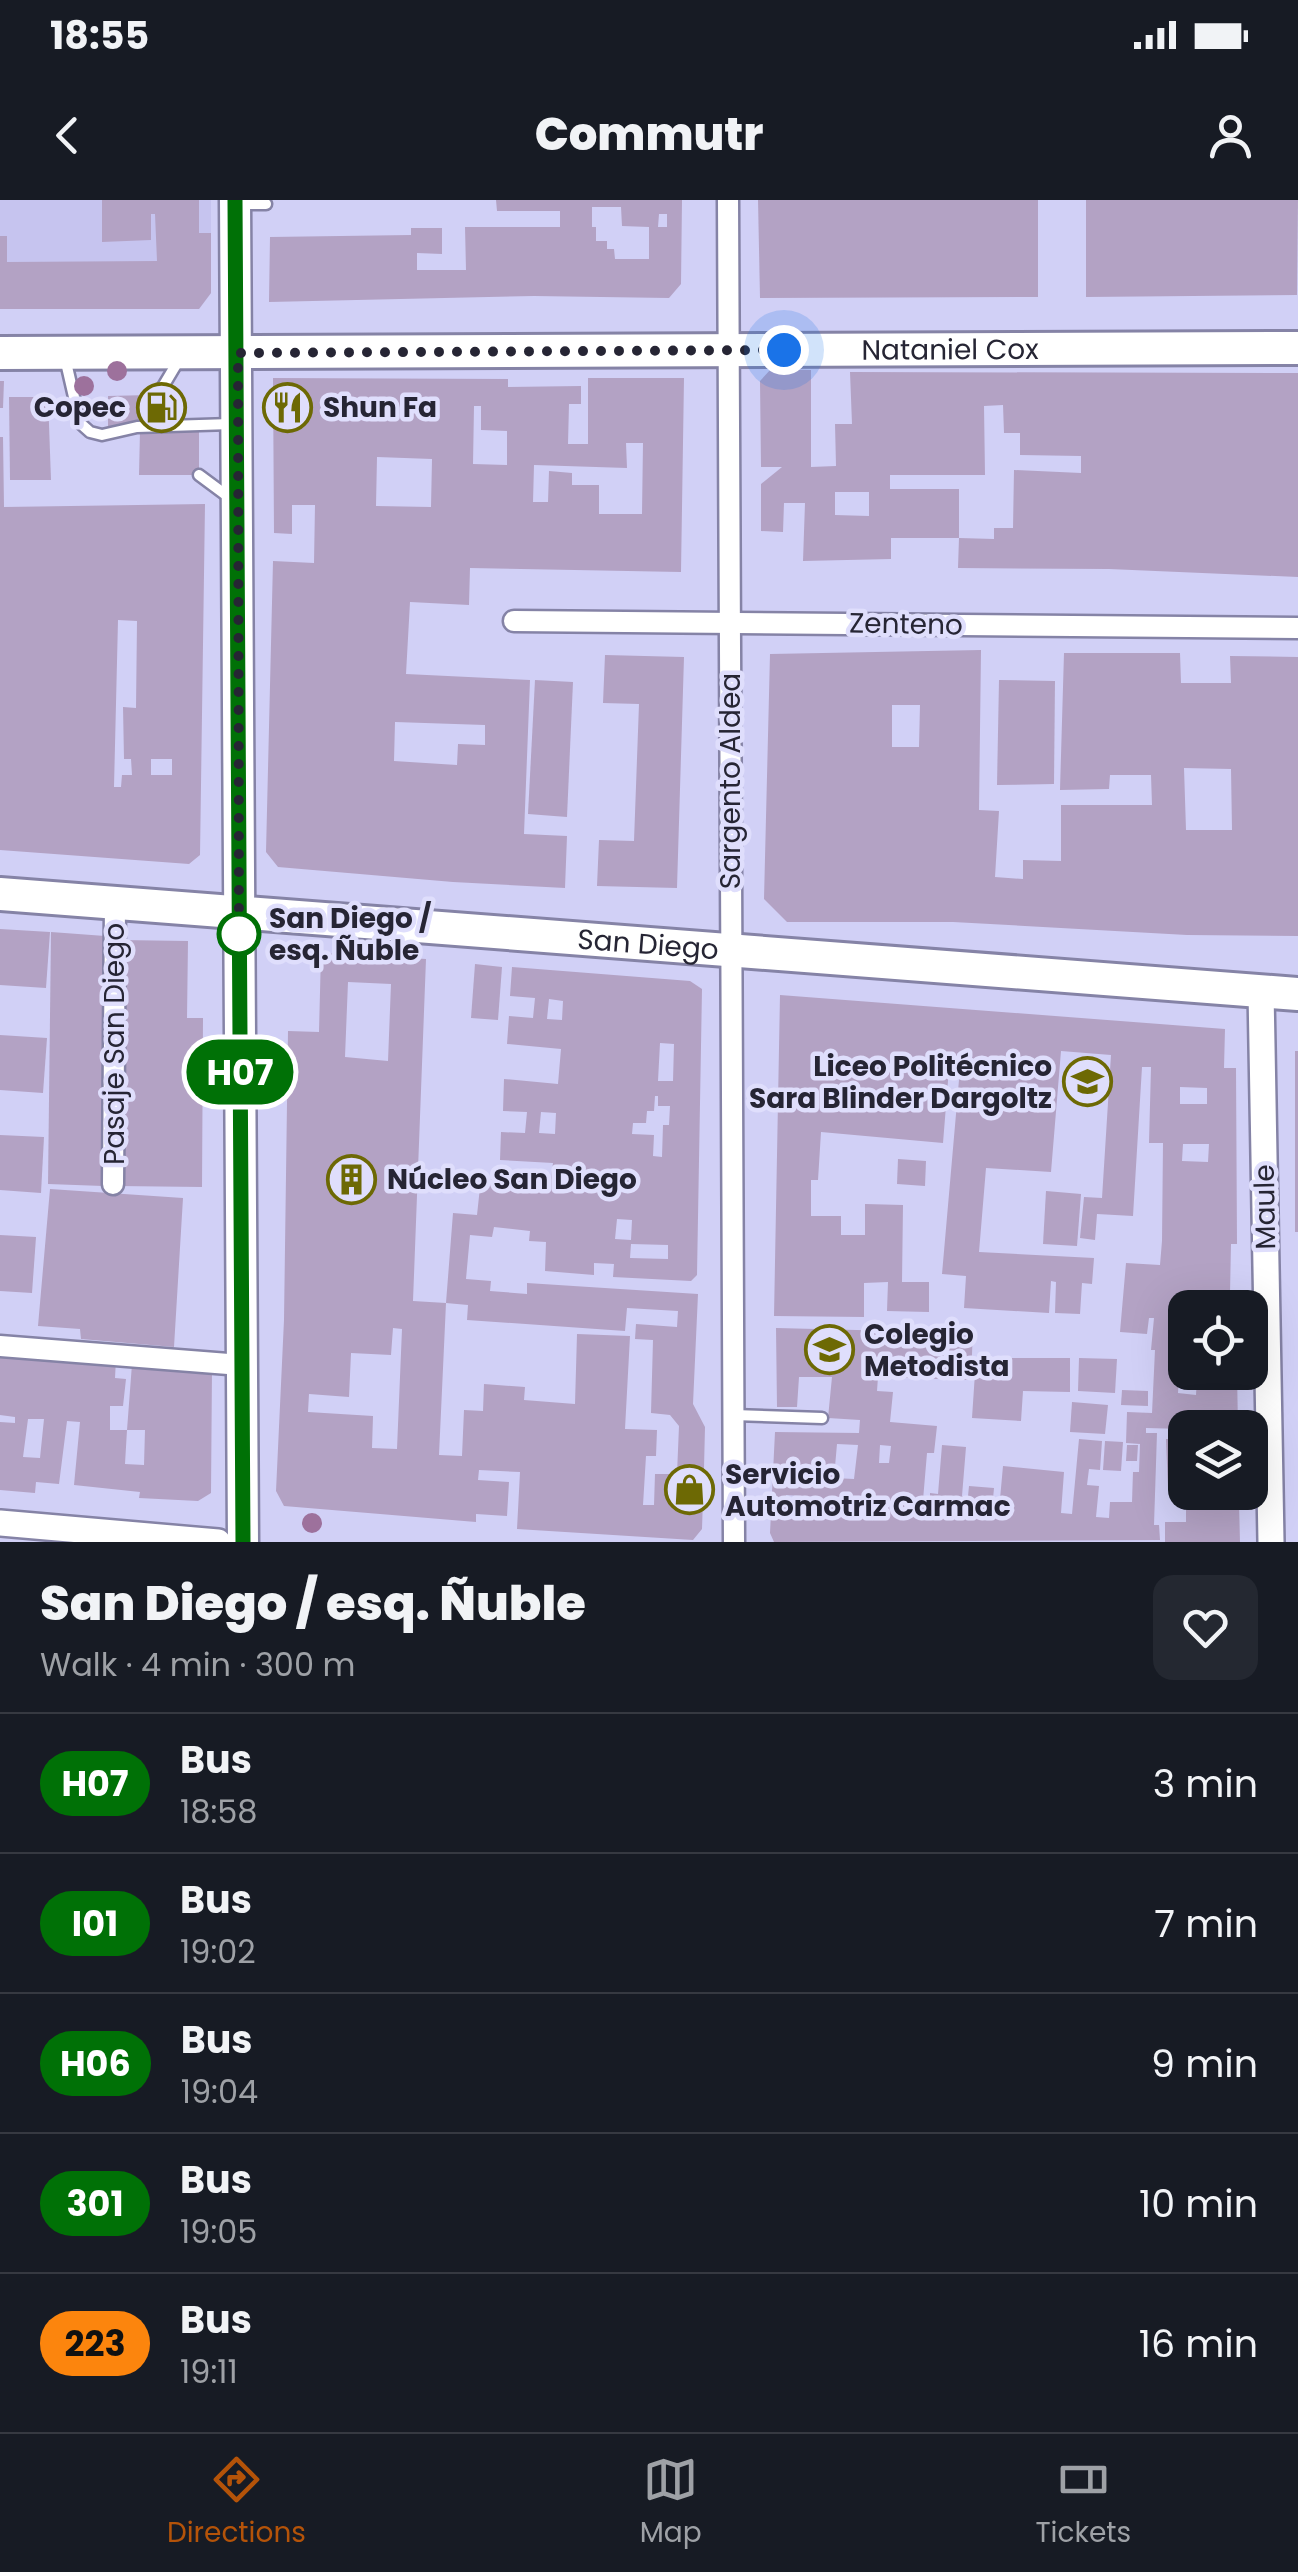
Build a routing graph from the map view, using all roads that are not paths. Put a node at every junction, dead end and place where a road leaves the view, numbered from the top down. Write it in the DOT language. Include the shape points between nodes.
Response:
graph roads {
  1 [pos="728,200"];
  2 [pos="235,202"];
  3 [pos="266,204"];
  4 [pos="1298,348"];
  5 [pos="728,350"];
  6 [pos="64,353"];
  7 [pos="183,353"];
  8 [pos="238,353"];
  9 [pos="0,354"];
  10 [pos="150,410"];
  11 [pos="237,424"];
  12 [pos="199,475"];
  13 [pos="237,504"];
  14 [pos="514,621"];
  15 [pos="730,622"];
  16 [pos="1298,628"];
  17 [pos="0,894"];
  18 [pos="115,903"];
  19 [pos="239,912"];
  20 [pos="732,950"];
  21 [pos="1261,992"];
  22 [pos="1298,994"];
  23 [pos="113,1184"];
  24 [pos="0,1346"];
  25 [pos="241,1364"];
  26 [pos="734,1416"];
  27 [pos="822,1418"];
  28 [pos="0,1524"];
  29 [pos="218,1542"];
  30 [pos="243,1542"];
  31 [pos="734,1542"];
  32 [pos="1271,1542"];
  1 -- 5 [label="street, Sargento Aldea"];
  2 -- 3 [label="lane"];
  2 -- 8 [label="main road"];
  4 -- 5 [label="main road, Nataniel Cox"];
  5 -- 8 [label="main road, Nataniel Cox"];
  5 -- 15 [label="street, Sargento Aldea"];
  6 -- 7 [label="main road, Nataniel Cox"];
  6 -- 9 [label="main road, Nataniel Cox"];
  6 -- 11 [label="lane" via="80,423 90,432"];
  7 -- 8 [label="main road, Nataniel Cox"];
  7 -- 10 [label="lane"];
  8 -- 11 [label="main road"];
  11 -- 13 [label="main road"];
  12 -- 13 [label="lane"];
  13 -- 19 [label="main road"];
  14 -- 15 [label="street, Zenteno"];
  15 -- 16 [label="street, Zenteno"];
  15 -- 20 [label="street, Sargento Aldea"];
  17 -- 18 [label="main road, San Diego"];
  18 -- 19 [label="main road, San Diego"];
  18 -- 23 [label="street, Pasaje San Diego"];
  19 -- 20 [label="main road, San Diego"];
  19 -- 25 [label="main road"];
  20 -- 21 [label="main road, San Diego"];
  20 -- 26 [label="street, Sargento Aldea"];
  21 -- 22 [label="main road, San Diego"];
  21 -- 32 [label="street, Maule"];
  24 -- 25 [label="street"];
  25 -- 30 [label="main road"];
  26 -- 27 [label="lane"];
  26 -- 31 [label="street, Sargento Aldea"];
  28 -- 29 [label="street"];
}
